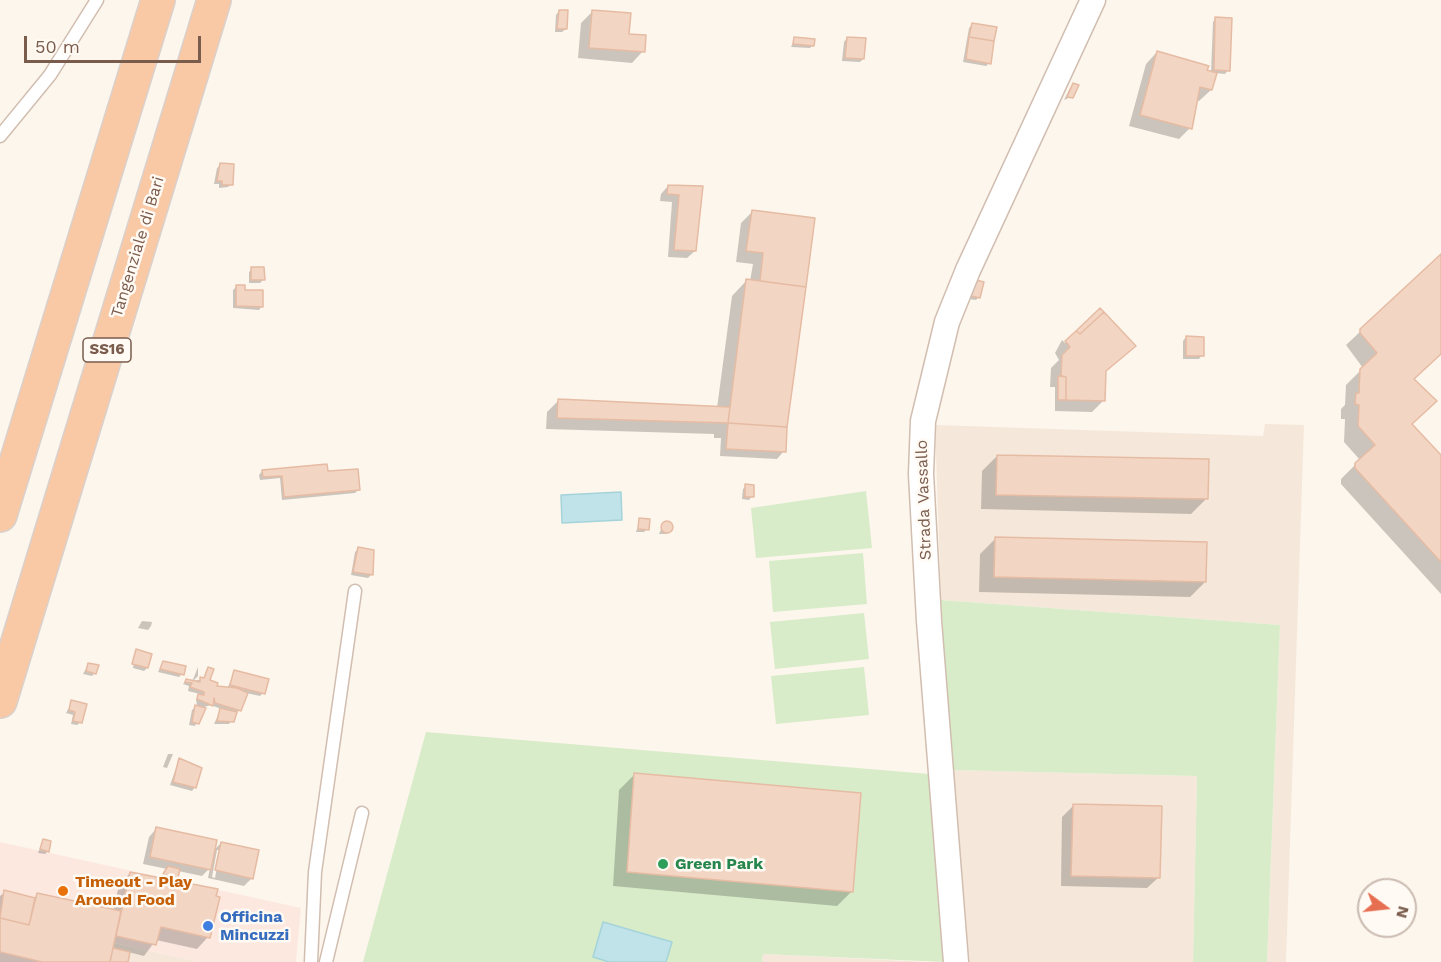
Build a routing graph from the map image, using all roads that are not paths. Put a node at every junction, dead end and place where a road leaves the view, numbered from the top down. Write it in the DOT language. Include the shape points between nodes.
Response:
graph roads {
  1 [pos="96,0"];
  2 [pos="158,0"];
  3 [pos="214,0"];
  4 [pos="1093,0"];
  5 [pos="0,136"];
  6 [pos="0,515"];
  7 [pos="355,591"];
  8 [pos="0,701"];
  9 [pos="362,813"];
  10 [pos="311,962"];
  11 [pos="326,962"];
  12 [pos="956,962"];
  1 -- 5 [label="lane" via="50,75"];
  2 -- 6 [label="highway"];
  3 -- 8 [label="highway, Tangenziale di Bari / SS16"];
  4 -- 12 [label="street, Strada Vassallo" via="947,322 923,422 921,474 931,644"];
  7 -- 10 [label="lane" via="315,872"];
  9 -- 11 [label="lane"];
}
